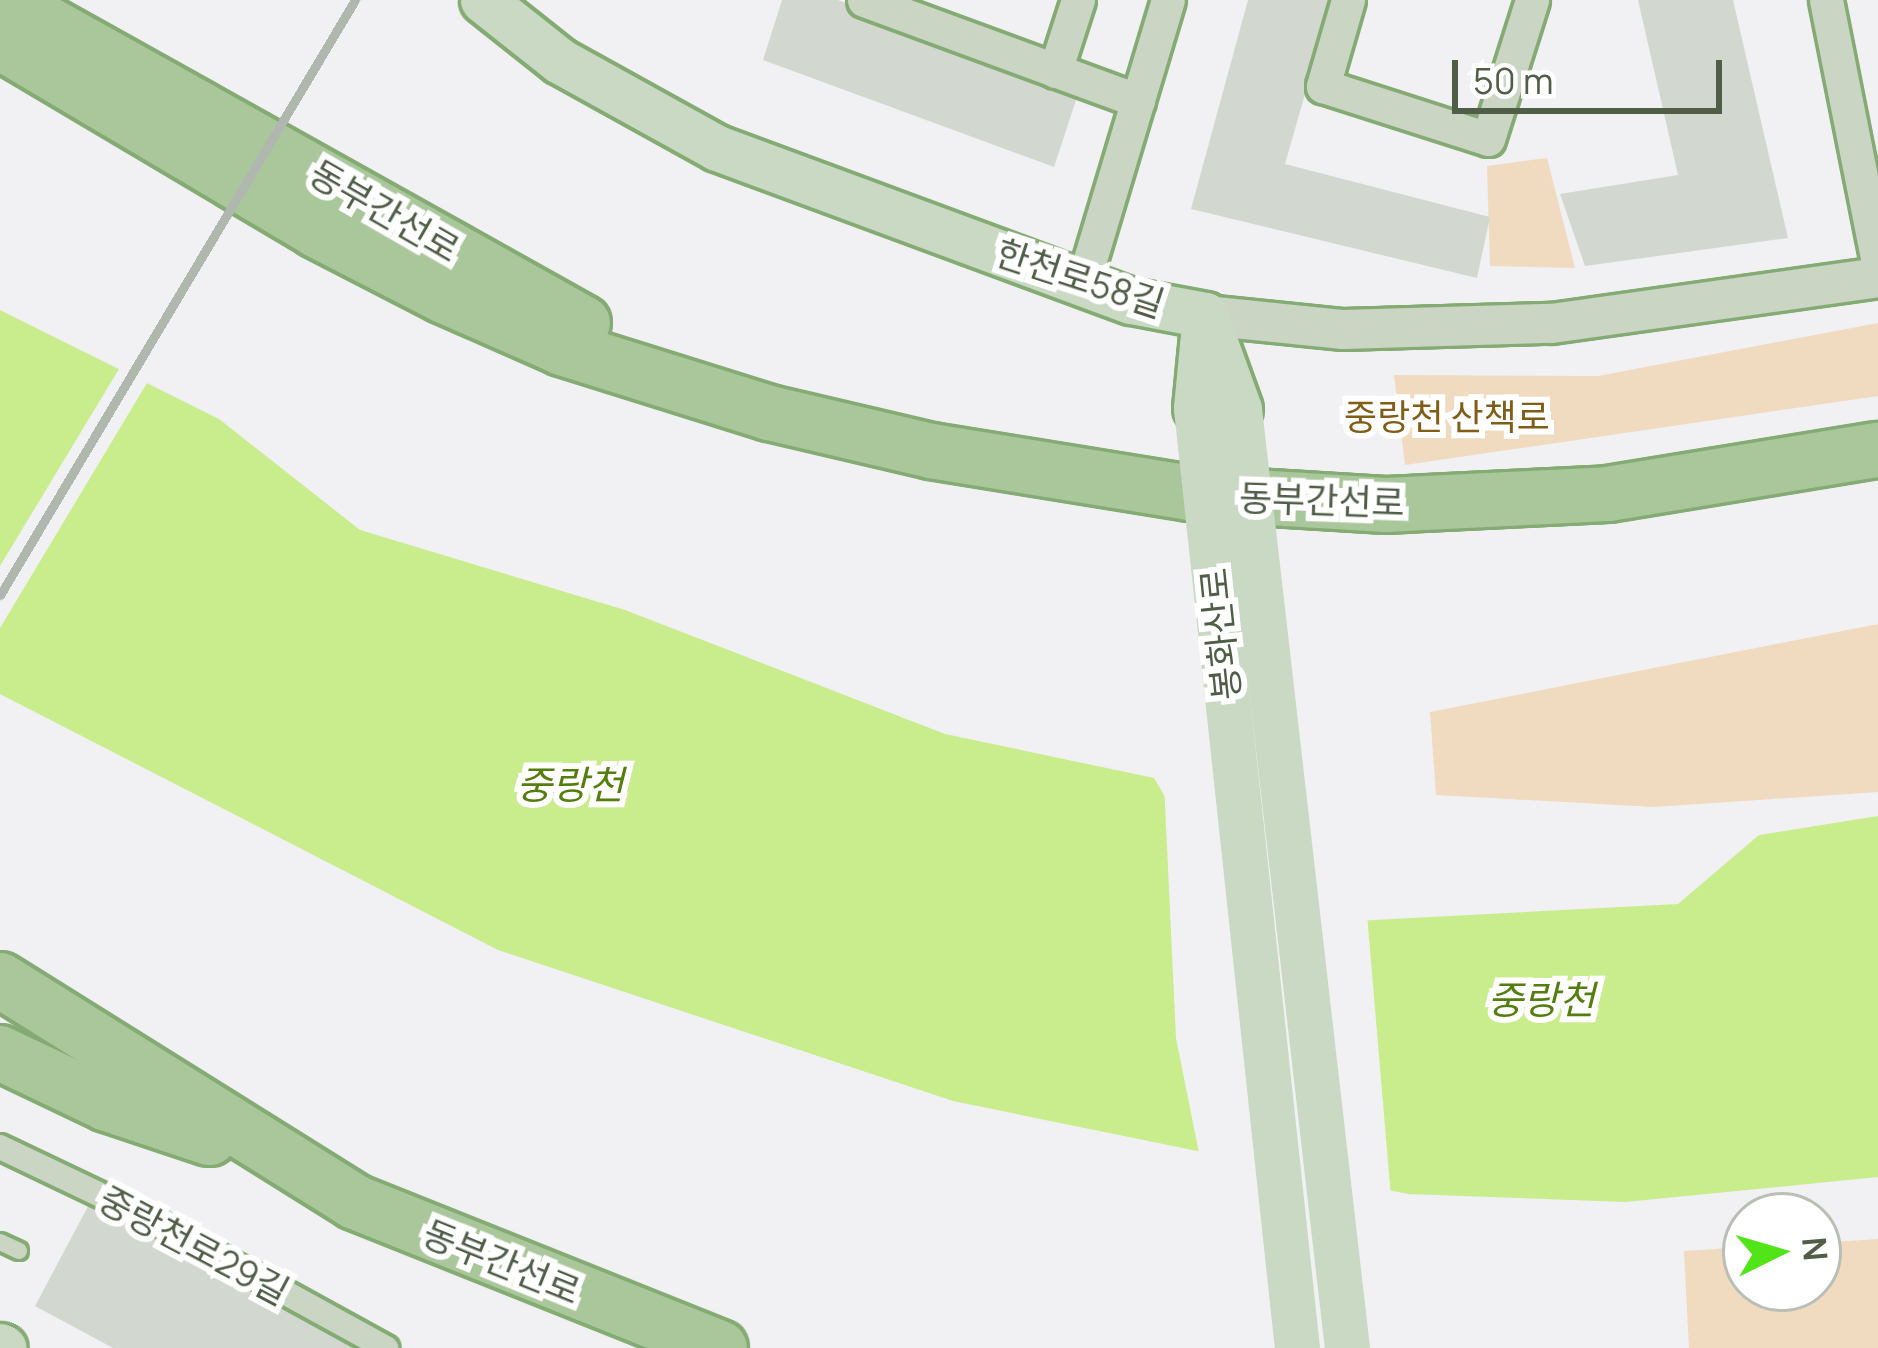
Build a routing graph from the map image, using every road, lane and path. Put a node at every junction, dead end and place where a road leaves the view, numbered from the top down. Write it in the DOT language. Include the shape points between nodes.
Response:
graph roads {
  1 [pos="5,0"];
  2 [pos="483,0"];
  3 [pos="864,0"];
  4 [pos="1078,0"];
  5 [pos="1168,0"];
  6 [pos="1348,0"];
  7 [pos="1532,0"];
  8 [pos="1838,3"];
  9 [pos="0,42"];
  10 [pos="1055,71"];
  11 [pos="1138,101"];
  12 [pos="1878,263"];
  13 [pos="1878,277"];
  14 [pos="1083,283"];
  15 [pos="1205,315"];
  16 [pos="1218,408"];
  17 [pos="770,413"];
  18 [pos="1878,450"];
  19 [pos="0,980"];
  20 [pos="0,1053"];
  21 [pos="4,1152"];
  22 [pos="289,1166"];
  23 [pos="0,1242"];
  24 [pos="19,1251"];
  25 [pos="386,1348"];
  26 [pos="720,1348"];
  27 [pos="1297,1348"];
  28 [pos="1347,1348"];
  1 -- 17 [label="highway, 동부간선로" via="574,319"];
  2 -- 14 [label="main road, 한천로58길" via="560,61 717,148"];
  3 -- 10 [label="street"];
  4 -- 10 [label="street"];
  5 -- 11 [label="street"];
  6 -- 7 [label="street" via="1323,86 1488,140"];
  8 -- 12 [label="street"];
  9 -- 17 [label="highway, 동부간선로" via="442,296 562,348"];
  10 -- 11 [label="street"];
  11 -- 14 [label="street"];
  13 -- 15 [label="street, 한천로58길" via="1551,323 1343,329"];
  14 -- 15 [label="main road, 한천로58길"];
  15 -- 16 [label="main road, 봉화산로"];
  16 -- 27 [label="main road, 봉화산로, bridge"];
  16 -- 28 [label="main road, 봉화산로, bridge"];
  17 -- 18 [label="highway, 동부간선로" via="1078,477 1297,503 1608,494"];
  19 -- 22 [label="highway, 동부간선로"];
  20 -- 22 [label="highway, 동부간선로" via="107,1103"];
  21 -- 25 [label="street, 중랑천로29길"];
  22 -- 26 [label="highway, 동부간선로" via="395,1219"];
  23 -- 24 [label="lane"];
}
